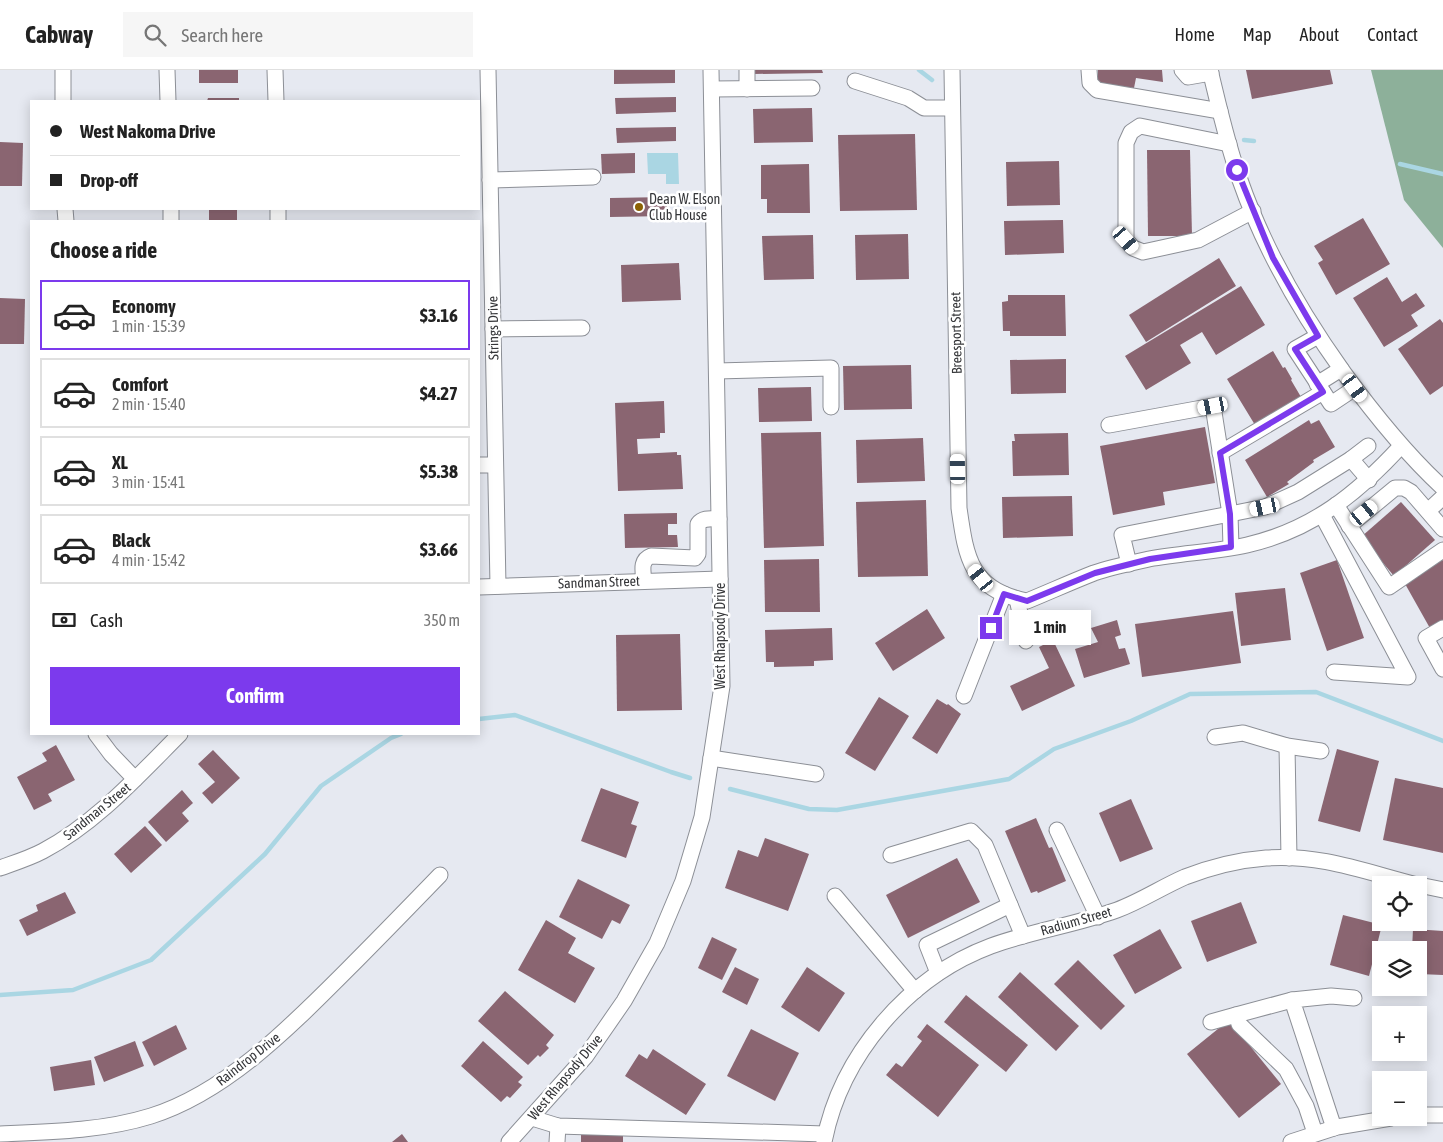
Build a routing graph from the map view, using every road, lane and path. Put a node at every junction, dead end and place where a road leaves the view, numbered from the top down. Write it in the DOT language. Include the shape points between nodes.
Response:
graph roads {
  1 [pos="62,70"];
  2 [pos="167,70"];
  3 [pos="275,70"];
  4 [pos="488,70"];
  5 [pos="711,70"];
  6 [pos="747,70"];
  7 [pos="952,70"];
  8 [pos="1089,70"];
  9 [pos="1182,70"];
  10 [pos="1210,72"];
  11 [pos="855,81"];
  12 [pos="812,88"];
  13 [pos="712,89"];
  14 [pos="747,89"];
  15 [pos="63,100"];
  16 [pos="168,100"];
  17 [pos="276,100"];
  18 [pos="952,108"];
  19 [pos="1220,111"];
  20 [pos="1229,144"];
  21 [pos="593,177"];
  22 [pos="490,180"];
  23 [pos="1253,211"];
  24 [pos="582,328"];
  25 [pos="493,329"];
  26 [pos="1318,336"];
  27 [pos="1341,369"];
  28 [pos="717,370"];
  29 [pos="1320,388"];
  30 [pos="1355,388"];
  31 [pos="830,408"];
  32 [pos="1109,426"];
  33 [pos="1368,446"];
  34 [pos="1401,446"];
  35 [pos="1220,453"];
  36 [pos="1351,459"];
  37 [pos="480,465"];
  38 [pos="496,465"];
  39 [pos="1369,480"];
  40 [pos="1443,488"];
  41 [pos="1443,497"];
  42 [pos="1336,505"];
  43 [pos="1428,511"];
  44 [pos="1230,514"];
  45 [pos="1322,515"];
  46 [pos="719,519"];
  47 [pos="1349,526"];
  48 [pos="1443,529"];
  49 [pos="1231,547"];
  50 [pos="1443,550"];
  51 [pos="1128,564"];
  52 [pos="720,579"];
  53 [pos="644,581"];
  54 [pos="498,586"];
  55 [pos="480,587"];
  56 [pos="1011,597"];
  57 [pos="1443,628"];
  58 [pos="1026,641"];
  59 [pos="1443,669"];
  60 [pos="1334,672"];
  61 [pos="964,696"];
  62 [pos="97,735"];
  63 [pos="179,735"];
  64 [pos="1215,737"];
  65 [pos="1287,746"];
  66 [pos="1321,751"];
  67 [pos="711,758"];
  68 [pos="816,774"];
  69 [pos="135,779"];
  70 [pos="1057,830"];
  71 [pos="891,856"];
  72 [pos="1290,858"];
  73 [pos="0,868"];
  74 [pos="440,875"];
  75 [pos="1386,876"];
  76 [pos="1427,887"];
  77 [pos="1443,890"];
  78 [pos="835,896"];
  79 [pos="1010,904"];
  80 [pos="1098,917"];
  81 [pos="1023,936"];
  82 [pos="938,974"];
  83 [pos="915,991"];
  84 [pos="1354,998"];
  85 [pos="1292,1000"];
  86 [pos="1236,1014"];
  87 [pos="1212,1022"];
  88 [pos="1427,1115"];
  89 [pos="1443,1115"];
  90 [pos="532,1118"];
  91 [pos="1372,1121"];
  92 [pos="558,1126"];
  93 [pos="1334,1128"];
  94 [pos="0,1134"];
  95 [pos="1315,1134"];
  96 [pos="824,1138"];
  97 [pos="509,1142"];
  98 [pos="557,1142"];
  99 [pos="1291,1142"];
  1 -- 15 [label="street"];
  2 -- 16 [label="street"];
  3 -- 17 [label="street"];
  4 -- 22 [label="street, Strings Drive"];
  5 -- 13 [label="street, West Rhapsody Drive"];
  6 -- 14 [label="street"];
  7 -- 18 [label="street, Breesport Street"];
  8 -- 19 [label="street" via="1090,82 1097,90"];
  9 -- 10 [label="street" via="1188,77"];
  10 -- 19 [label="street"];
  11 -- 18 [label="street" via="908,98 924,108"];
  12 -- 14 [label="street"];
  13 -- 14 [label="street"];
  13 -- 28 [label="street, West Rhapsody Drive"];
  18 -- 56 [label="street, Breesport Street" via="959,508 965,546 973,568 990,588"];
  19 -- 20 [label="street"];
  20 -- 23 [label="street"];
  20 -- 23 [label="street" via="1140,126 1131,132 1126,143 1126,240 1143,252 1198,240"];
  21 -- 22 [label="street"];
  22 -- 25 [label="street, Strings Drive"];
  23 -- 26 [label="street" via="1273,258"];
  24 -- 25 [label="street"];
  25 -- 38 [label="street, Strings Drive"];
  26 -- 27 [label="street"];
  26 -- 29 [label="street" via="1295,349"];
  27 -- 29 [label="street"];
  27 -- 30 [label="street"];
  28 -- 31 [label="street" via="830,368"];
  28 -- 46 [label="street, West Rhapsody Drive"];
  29 -- 30 [label="street" via="1330,404"];
  29 -- 35 [label="street"];
  30 -- 34 [label="street"];
  32 -- 35 [label="street" via="1213,406"];
  33 -- 36 [label="street"];
  34 -- 39 [label="street"];
  34 -- 40 [label="street"];
  35 -- 44 [label="street"];
  36 -- 39 [label="street"];
  36 -- 44 [label="street" via="1298,492 1265,507"];
  37 -- 38 [label="street"];
  38 -- 54 [label="street, Strings Drive"];
  39 -- 42 [label="street"];
  41 -- 43 [label="street"];
  42 -- 45 [label="street"];
  42 -- 47 [label="street"];
  43 -- 47 [label="street" via="1411,492 1395,488"];
  43 -- 48 [label="street"];
  44 -- 49 [label="street"];
  44 -- 51 [label="street" via="1122,535"];
  45 -- 49 [label="street" via="1272,538"];
  45 -- 60 [label="street" via="1408,676"];
  46 -- 52 [label="street, West Rhapsody Drive"];
  46 -- 53 [label="street" via="700,520 695,558 647,558 643,563"];
  47 -- 50 [label="street" via="1389,587"];
  49 -- 51 [label="street"];
  51 -- 56 [label="street" via="1095,573 1027,601"];
  52 -- 53 [label="street, Sandman Street"];
  52 -- 67 [label="street, West Rhapsody Drive" via="722,686"];
  53 -- 54 [label="street, Sandman Street"];
  54 -- 55 [label="street, Sandman Street"];
  56 -- 58 [label="street"];
  56 -- 61 [label="street"];
  57 -- 59 [label="street" via="1426,638"];
  62 -- 69 [label="street"];
  63 -- 69 [label="street, Sandman Street"];
  64 -- 65 [label="street" via="1243,733"];
  65 -- 66 [label="street"];
  65 -- 72 [label="street"];
  67 -- 68 [label="street"];
  67 -- 90 [label="street, West Rhapsody Drive" via="702,817 683,881 657,943 624,1001 586,1056"];
  69 -- 73 [label="street, Sandman Street" via="67,836 43,851"];
  70 -- 80 [label="street"];
  71 -- 79 [label="street" via="971,831 985,845"];
  72 -- 75 [label="street, Radium Street" via="1347,865"];
  72 -- 80 [label="street, Radium Street" via="1211,868"];
  74 -- 94 [label="street, Raindrop Drive" via="296,1022 205,1092 152,1116 117,1125"];
  76 -- 77 [label="street, Radium Street"];
  78 -- 83 [label="street"];
  79 -- 81 [label="street"];
  79 -- 82 [label="street" via="927,945"];
  80 -- 81 [label="street, Radium Street"];
  81 -- 82 [label="street, Radium Street" via="989,947"];
  82 -- 83 [label="street, Radium Street"];
  83 -- 96 [label="street, Radium Street" via="859,1055 845,1080"];
  84 -- 85 [label="street" via="1331,996"];
  85 -- 86 [label="street"];
  85 -- 93 [label="street"];
  86 -- 87 [label="street"];
  86 -- 95 [label="street" via="1239,1024 1286,1070 1306,1106"];
  88 -- 89 [label="street"];
  90 -- 92 [label="street"];
  90 -- 97 [label="street, West Rhapsody Drive"];
  91 -- 93 [label="street"];
  92 -- 96 [label="street"];
  92 -- 98 [label="street"];
  93 -- 95 [label="street"];
  95 -- 99 [label="street"];
}
